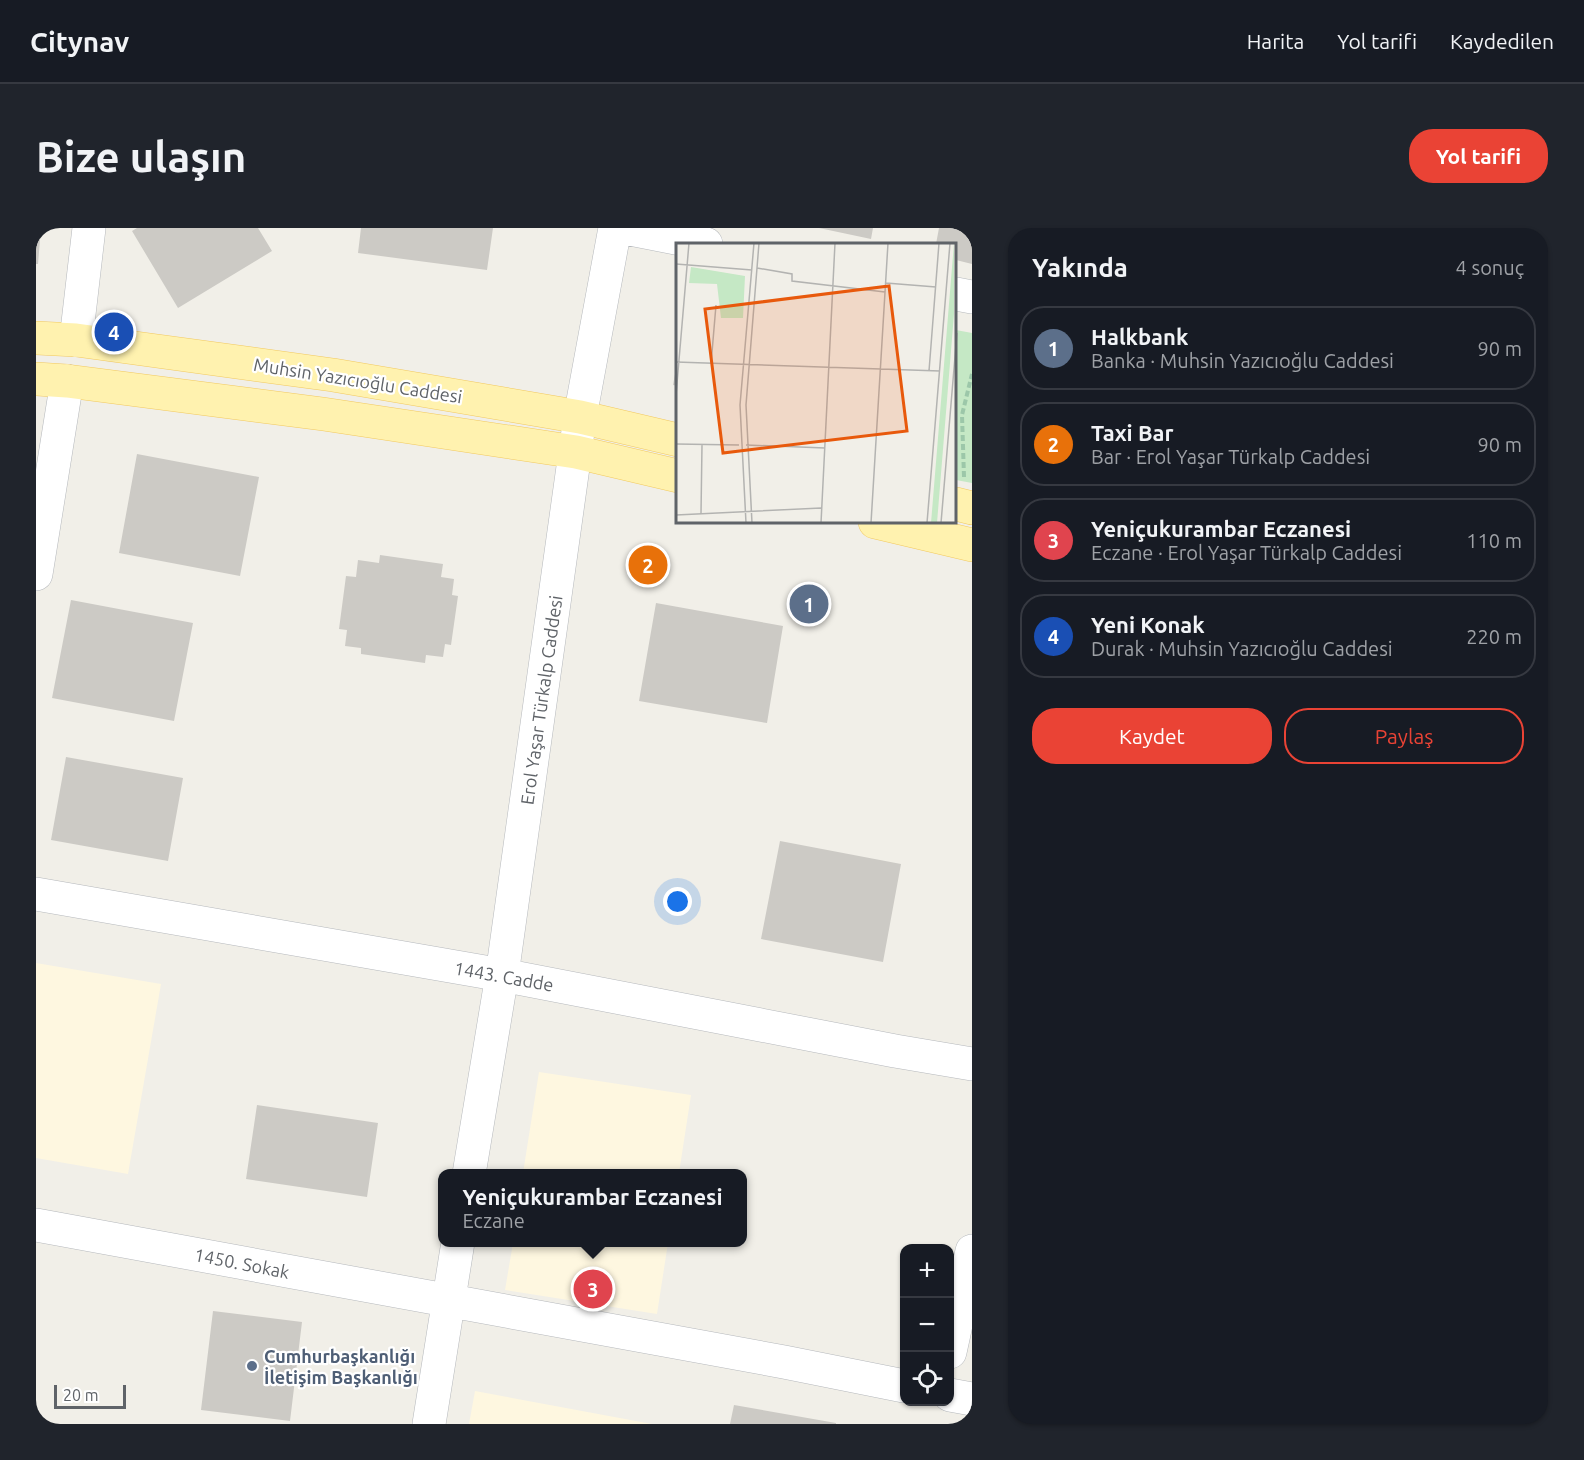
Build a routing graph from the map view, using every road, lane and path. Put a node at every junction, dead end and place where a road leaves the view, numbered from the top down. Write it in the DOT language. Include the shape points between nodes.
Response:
graph roads {
  1 [pos="89,228"];
  2 [pos="615,228"];
  3 [pos="626,228"];
  4 [pos="701,243"];
  5 [pos="957,294"];
  6 [pos="972,297"];
  7 [pos="36,338"];
  8 [pos="76,340"];
  9 [pos="972,374"];
  10 [pos="52,380"];
  11 [pos="580,417"];
  12 [pos="676,440"];
  13 [pos="576,452"];
  14 [pos="676,476"];
  15 [pos="964,498"];
  16 [pos="883,524"];
  17 [pos="972,545"];
  18 [pos="36,574"];
  19 [pos="36,894"];
  20 [pos="502,975"];
  21 [pos="972,1064"];
  22 [pos="470,1169"];
  23 [pos="36,1225"];
  24 [pos="457,1247"];
  25 [pos="972,1251"];
  26 [pos="448,1302"];
  27 [pos="954,1334"];
  28 [pos="900,1385"];
  29 [pos="954,1396"];
  30 [pos="972,1399"];
  31 [pos="429,1424"];
  1 -- 8 [label="street"];
  2 -- 11 [label="street, Erol Yaşar Türkalp Caddesi"];
  3 -- 4 [label="street"];
  5 -- 6 [label="street"];
  7 -- 8 [label="main road, Muhsin Yazıcıoğlu Caddesi"];
  8 -- 11 [label="main road, Muhsin Yazıcıoğlu Caddesi" via="333,375"];
  9 -- 15 [label="path" via="962,415"];
  10 -- 13 [label="main road" via="323,414"];
  10 -- 18 [label="street"];
  11 -- 12 [label="main road, Muhsin Yazıcıoğlu Caddesi"];
  11 -- 13 [label="street, Erol Yaşar Türkalp Caddesi"];
  13 -- 14 [label="main road"];
  13 -- 20 [label="street, Erol Yaşar Türkalp Caddesi"];
  16 -- 17 [label="main road"];
  19 -- 20 [label="street, 1443. Cadde"];
  20 -- 21 [label="street, 1443. Cadde"];
  20 -- 22 [label="street, Erol Yaşar Türkalp Caddesi"];
  23 -- 26 [label="street, 1450. Sokak"];
  24 -- 26 [label="street"];
  25 -- 27 [label="street"];
  26 -- 28 [label="street, 1450. Sokak"];
  26 -- 31 [label="street"];
  29 -- 30 [label="street"];
}
